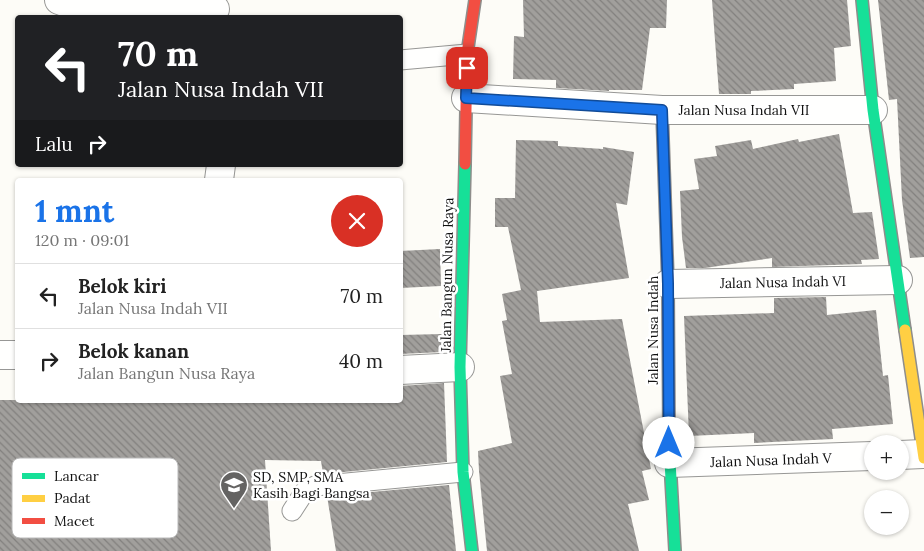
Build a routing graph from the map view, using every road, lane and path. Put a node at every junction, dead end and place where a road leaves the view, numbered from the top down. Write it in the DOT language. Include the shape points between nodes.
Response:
graph roads {
  1 [pos="59,0"];
  2 [pos="475,0"];
  3 [pos="862,0"];
  4 [pos="215,9"];
  5 [pos="467,54"];
  6 [pos="403,60"];
  7 [pos="466,98"];
  8 [pos="662,110"];
  9 [pos="873,110"];
  10 [pos="898,280"];
  11 [pos="668,284"];
  12 [pos="0,355"];
  13 [pos="15,355"];
  14 [pos="460,367"];
  15 [pos="403,370"];
  16 [pos="864,456"];
  17 [pos="916,456"];
  18 [pos="669,463"];
  19 [pos="463,472"];
  20 [pos="292,511"];
  21 [pos="472,551"];
  22 [pos="675,551"];
  1 -- 4 [label="street" via="89,11"];
  2 -- 5 [label="street, Jalan Bangun Nusa Raya"];
  3 -- 9 [label="street"];
  5 -- 6 [label="lane"];
  5 -- 7 [label="street, Jalan Bangun Nusa Raya"];
  7 -- 8 [label="street, Jalan Nusa Indah VII"];
  7 -- 14 [label="street, Jalan Bangun Nusa Raya"];
  8 -- 9 [label="street, Jalan Nusa Indah VII"];
  8 -- 11 [label="street, Jalan Nusa Indah"];
  9 -- 10 [label="street"];
  10 -- 11 [label="street, Jalan Nusa Indah VI"];
  10 -- 17 [label="street"];
  11 -- 18 [label="street, Jalan Nusa Indah"];
  12 -- 13 [label="street"];
  14 -- 15 [label="street"];
  14 -- 19 [label="street, Jalan Bangun Nusa Raya"];
  16 -- 18 [label="street, Jalan Nusa Indah V"];
  18 -- 22 [label="street, Jalan Nusa Indah"];
  19 -- 20 [label="lane" via="315,486 305,491"];
  19 -- 21 [label="street, Jalan Bangun Nusa Raya"];
}
